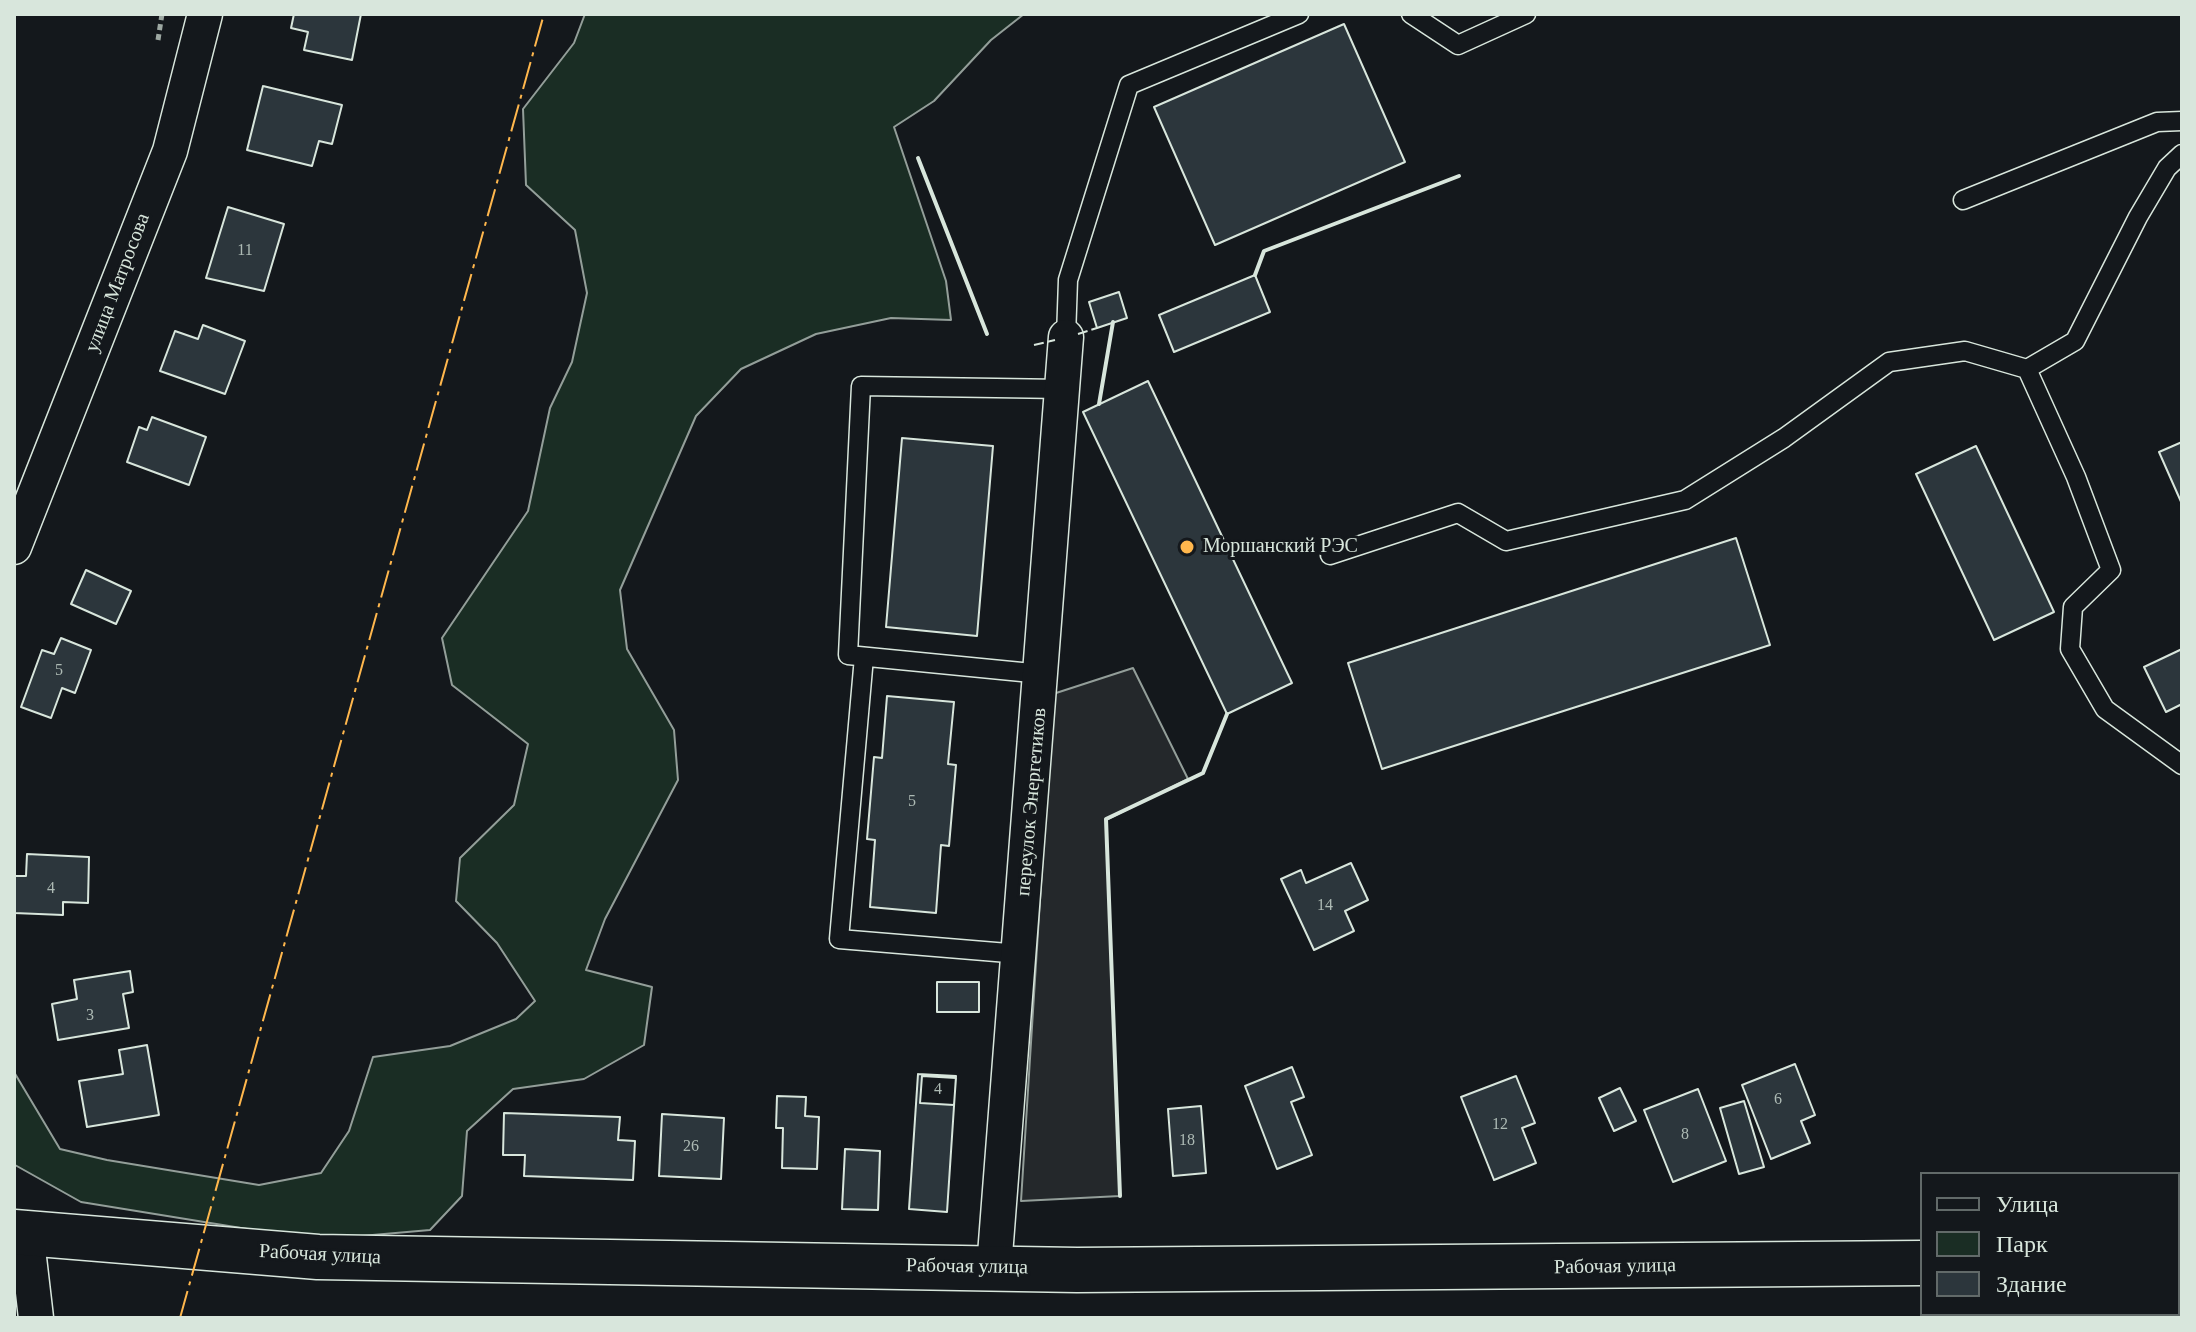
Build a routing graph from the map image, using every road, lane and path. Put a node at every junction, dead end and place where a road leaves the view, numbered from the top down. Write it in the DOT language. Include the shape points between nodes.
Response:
graph roads {
  1 [pos="205,14"];
  2 [pos="1299,14"];
  3 [pos="1411,14"];
  4 [pos="1526,14"];
  5 [pos="2182,121"];
  6 [pos="2182,154"];
  7 [pos="1963,200"];
  8 [pos="1066,337"];
  9 [pos="2027,369"];
  10 [pos="1063,389"];
  11 [pos="14,547"];
  12 [pos="1330,555"];
  13 [pos="864,657"];
  14 [pos="1042,674"];
  15 [pos="2182,765"];
  16 [pos="1020,954"];
  17 [pos="20,1232"];
  18 [pos="1920,1263"];
  19 [pos="994,1268"];
  20 [pos="36,1318"];
  1 -- 11 [label="street, улица Матросова" via="170,151"];
  2 -- 8 [label="lane" via="1129,85 1068,280"];
  3 -- 4 [label="lane" via="1458,45"];
  5 -- 7 [label="lane" via="2157,122"];
  6 -- 9 [label="lane" via="2167,168 2138,217 2075,341"];
  8 -- 10 [label="street, переулок Энергетиков"];
  9 -- 12 [label="lane" via="1965,351 1889,362 1784,438 1685,500 1506,541 1458,513"];
  9 -- 15 [label="lane" via="2111,570 2073,607 2070,649 2105,709"];
  10 -- 13 [label="lane" via="861,386 848,655"];
  10 -- 14 [label="street, переулок Энергетиков"];
  13 -- 14 [label="lane"];
  13 -- 16 [label="lane" via="839,939"];
  14 -- 16 [label="street, переулок Энергетиков"];
  16 -- 19 [label="street, переулок Энергетиков"];
  17 -- 19 [label="street, Рабочая улица" via="318,1257"];
  17 -- 20 [label="street"];
  18 -- 19 [label="street, Рабочая улица"];
}
